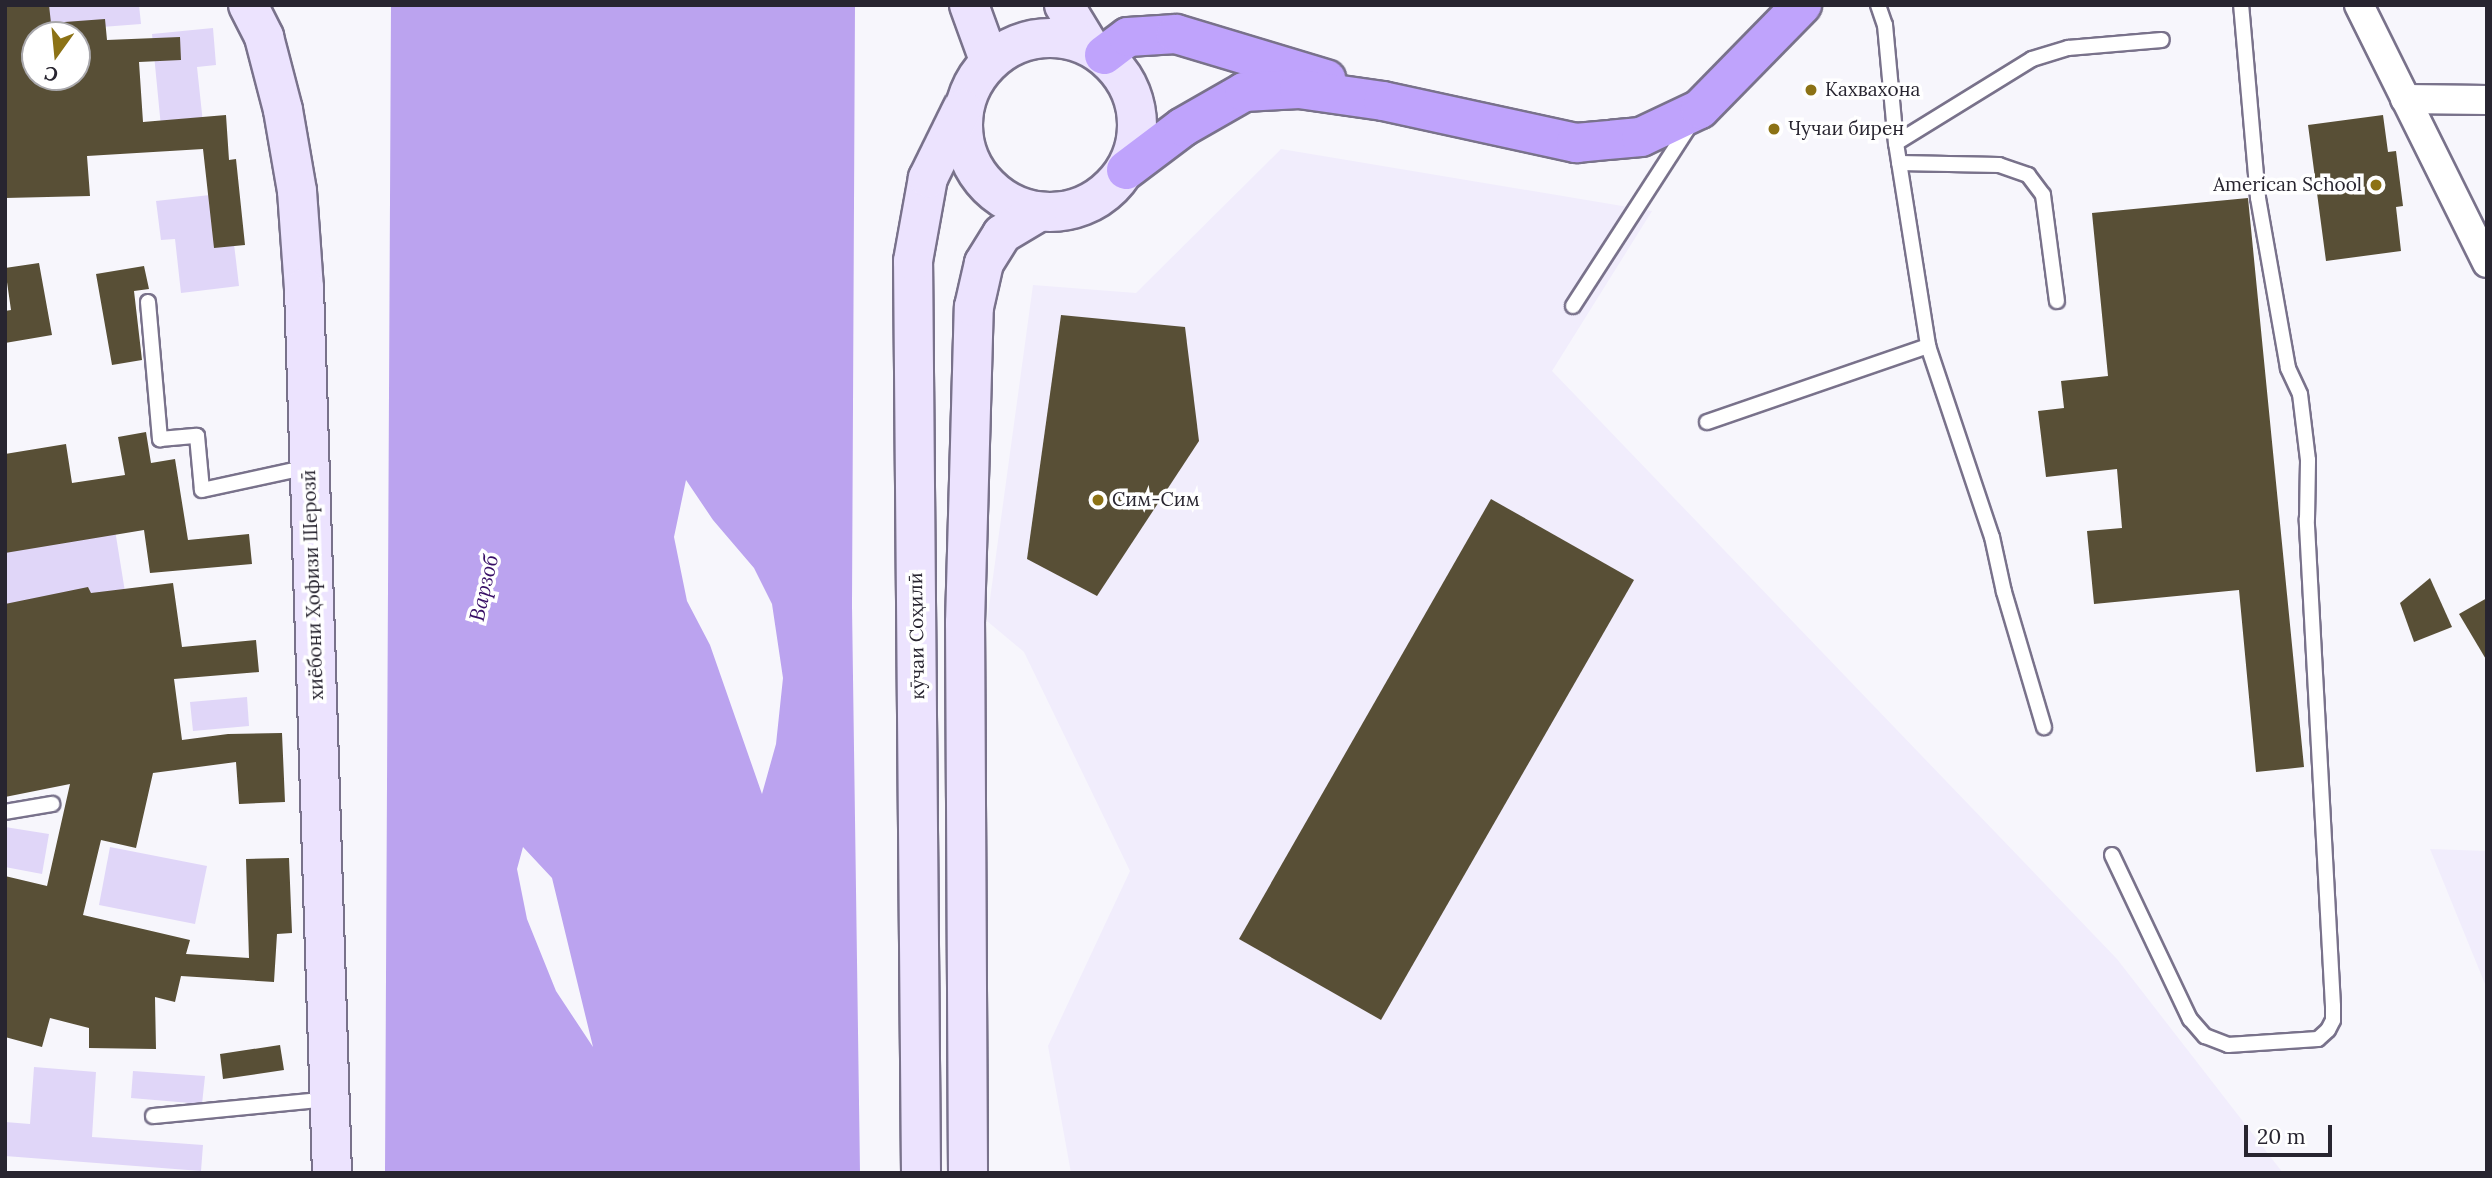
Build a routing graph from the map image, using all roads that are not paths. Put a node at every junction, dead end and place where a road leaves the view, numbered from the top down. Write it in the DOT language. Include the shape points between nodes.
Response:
graph roads {
  1 [pos="248,5"];
  2 [pos="969,5"];
  3 [pos="1064,5"];
  4 [pos="1802,5"];
  5 [pos="1878,5"];
  6 [pos="2241,5"];
  7 [pos="2359,5"];
  8 [pos="2162,40"];
  9 [pos="1096,51"];
  10 [pos="989,60"];
  11 [pos="2406,99"];
  12 [pos="1384,100"];
  13 [pos="2487,100"];
  14 [pos="962,109"];
  15 [pos="1700,109"];
  16 [pos="1896,143"];
  17 [pos="1899,163"];
  18 [pos="1126,170"];
  19 [pos="1037,213"];
  20 [pos="2487,263"];
  21 [pos="2057,301"];
  22 [pos="148,302"];
  23 [pos="1573,306"];
  24 [pos="1928,346"];
  25 [pos="1707,422"];
  26 [pos="310,467"];
  27 [pos="2044,727"];
  28 [pos="52,804"];
  29 [pos="5,812"];
  30 [pos="2112,855"];
  31 [pos="330,1099"];
  32 [pos="153,1116"];
  33 [pos="332,1173"];
  34 [pos="921,1173"];
  35 [pos="968,1173"];
  1 -- 26 [label="street, хиёбони Ҳофизи Шерозӣ" via="264,37 298,191"];
  2 -- 10 [label="street"];
  3 -- 9 [label="street"];
  4 -- 15 [label="highway"];
  5 -- 16 [label="lane" via="1885,26"];
  6 -- 30 [label="lane" via="2258,198 2288,368 2300,394 2308,460 2306,519 2333,1006 2328,1030 2318,1039 2228,1045 2206,1036 2190,1019"];
  7 -- 11 [label="street"];
  8 -- 16 [label="lane" via="2068,48 2032,59"];
  9 -- 10 [label="street" via="1063,38 1037,38 1011,46"];
  9 -- 12 [label="highway" via="1128,37 1176,34"];
  9 -- 18 [label="street" via="1127,85 1138,121"];
  10 -- 14 [label="street"];
  11 -- 13 [label="street"];
  11 -- 20 [label="street"];
  12 -- 15 [label="highway" via="1576,143 1641,137"];
  12 -- 18 [label="highway" via="1299,89 1244,92 1183,127"];
  14 -- 19 [label="street" via="966,156 979,175 993,194"];
  14 -- 34 [label="street, кӯчаи Соҳилӣ" via="928,178 912,261"];
  15 -- 23 [label="lane"];
  16 -- 17 [label="lane"];
  17 -- 21 [label="lane" via="1999,166 2028,175 2043,195"];
  17 -- 24 [label="lane"];
  18 -- 19 [label="street" via="1103,196 1072,211"];
  19 -- 35 [label="street" via="1002,234 984,263 974,307 965,623"];
  22 -- 26 [label="lane" via="160,439 197,436 202,490"];
  24 -- 25 [label="lane"];
  24 -- 27 [label="lane" via="1992,537"];
  26 -- 31 [label="street, хиёбони Ҳофизи Шерозӣ"];
  28 -- 29 [label="lane"];
  31 -- 32 [label="lane"];
  31 -- 33 [label="street, хиёбони Ҳофизи Шерозӣ"];
}
